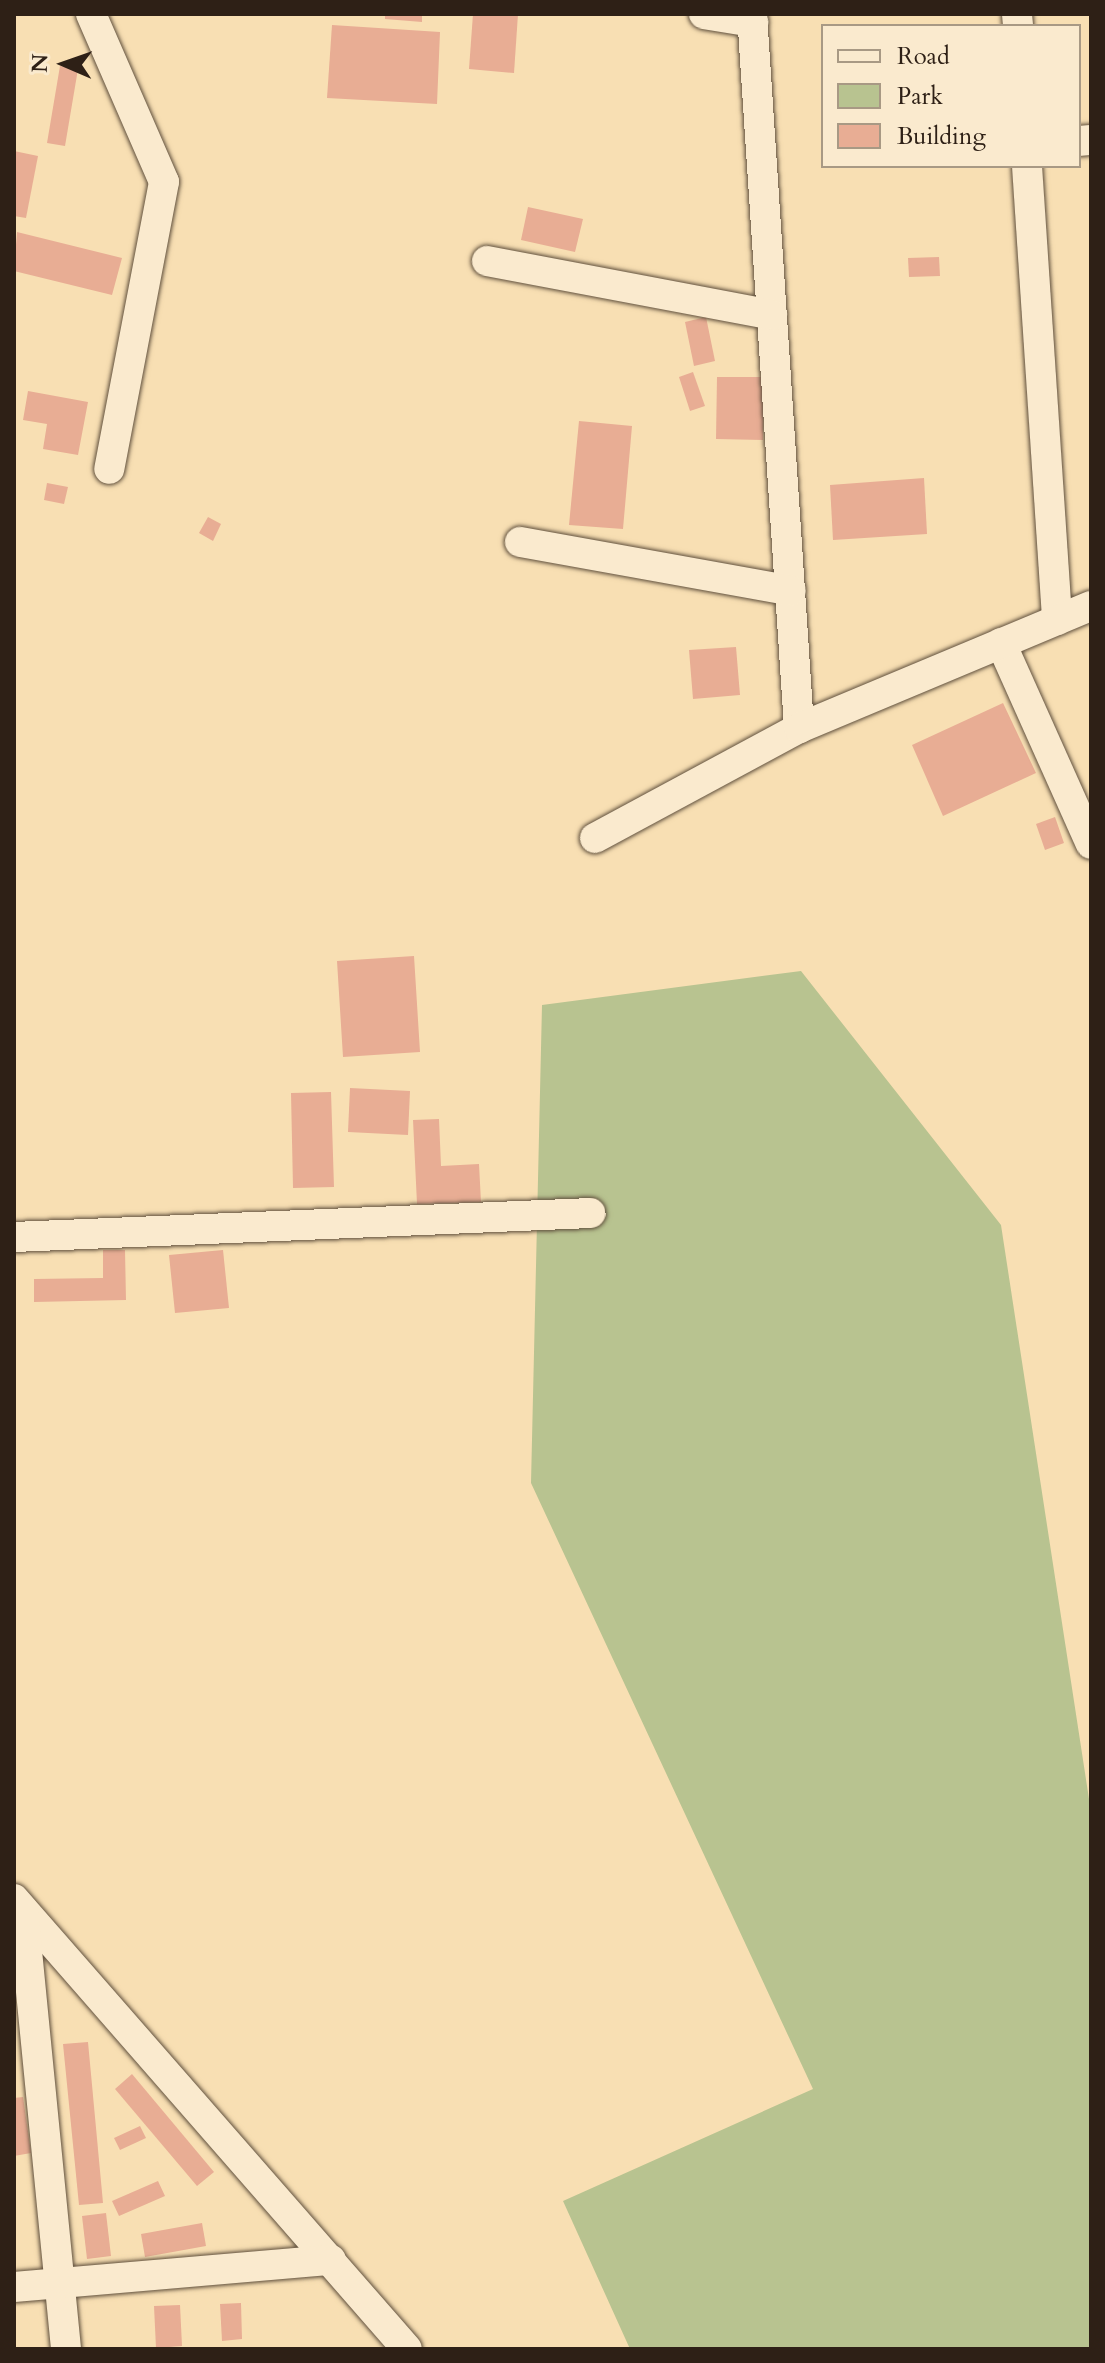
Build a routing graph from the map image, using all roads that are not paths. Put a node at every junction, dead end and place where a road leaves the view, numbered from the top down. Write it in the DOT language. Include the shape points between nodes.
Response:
graph roads {
  1 [pos="91,14"];
  2 [pos="704,14"];
  3 [pos="753,18"];
  4 [pos="1027,168"];
  5 [pos="487,261"];
  6 [pos="772,315"];
  7 [pos="109,469"];
  8 [pos="520,542"];
  9 [pos="791,591"];
  10 [pos="1091,606"];
  11 [pos="1057,620"];
  12 [pos="1001,643"];
  13 [pos="799,728"];
  14 [pos="595,838"];
  15 [pos="1091,844"];
  16 [pos="591,1213"];
  17 [pos="14,1237"];
  18 [pos="18,1904"];
  19 [pos="24,2014"];
  20 [pos="331,2260"];
  21 [pos="59,2283"];
  22 [pos="14,2287"];
  23 [pos="66,2349"];
  24 [pos="407,2349"];
  1 -- 7 [label="street" via="164,182"];
  2 -- 3 [label="street"];
  3 -- 6 [label="street"];
  4 -- 11 [label="street"];
  5 -- 6 [label="street"];
  6 -- 9 [label="street"];
  8 -- 9 [label="street"];
  9 -- 13 [label="street"];
  10 -- 11 [label="street"];
  11 -- 12 [label="street"];
  12 -- 13 [label="street"];
  12 -- 15 [label="street"];
  13 -- 14 [label="street"];
  16 -- 17 [label="street"];
  18 -- 19 [label="street"];
  18 -- 20 [label="street"];
  19 -- 21 [label="street"];
  20 -- 21 [label="street"];
  20 -- 24 [label="street"];
  21 -- 22 [label="street"];
  21 -- 23 [label="street"];
}
